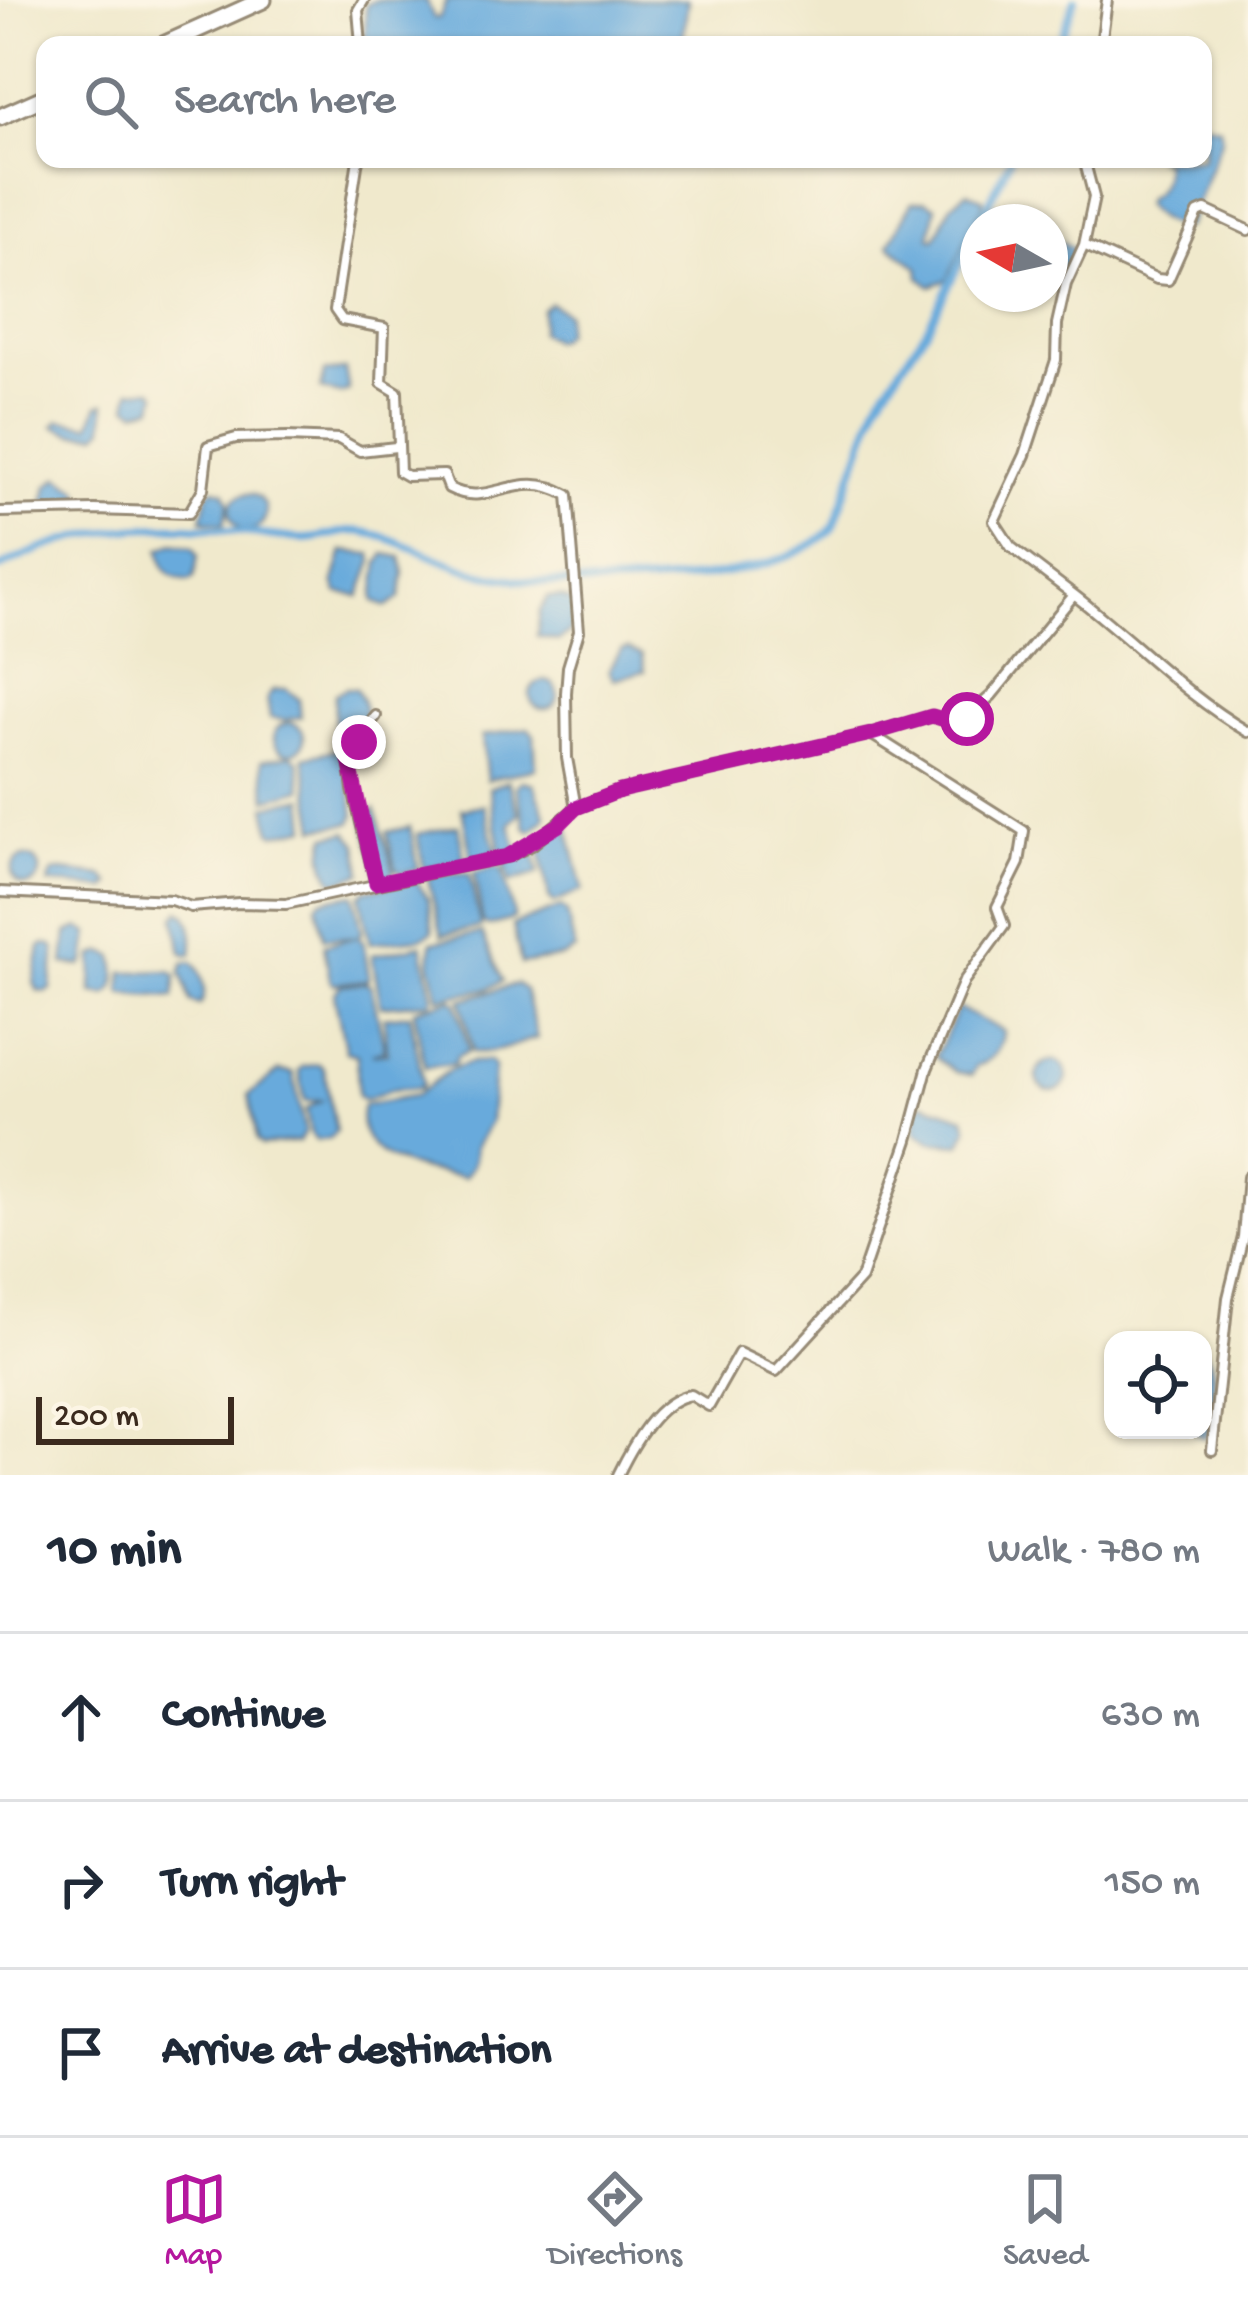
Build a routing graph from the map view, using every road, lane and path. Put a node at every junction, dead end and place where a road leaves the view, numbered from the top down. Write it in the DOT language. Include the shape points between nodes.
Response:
graph roads {
  1 [pos="262,0"];
  2 [pos="364,0"];
  3 [pos="1107,0"];
  4 [pos="183,36"];
  5 [pos="360,36"];
  6 [pos="1101,36"];
  7 [pos="36,101"];
  8 [pos="0,116"];
  9 [pos="357,168"];
  10 [pos="1086,168"];
  11 [pos="1248,230"];
  12 [pos="1084,245"];
  13 [pos="396,447"];
  14 [pos="0,512"];
  15 [pos="1074,595"];
  16 [pos="376,716"];
  17 [pos="1248,732"];
  18 [pos="871,734"];
  19 [pos="576,808"];
  20 [pos="376,883"];
  21 [pos="0,892"];
  22 [pos="1248,1177"];
  23 [pos="1212,1450"];
  24 [pos="619,1475"];
  1 -- 4 [label="highway"];
  2 -- 5 [label="street"];
  3 -- 6 [label="street"];
  7 -- 8 [label="highway"];
  9 -- 13 [label="street" via="335,310 343,320 384,328 382,383 397,392"];
  10 -- 12 [label="street" via="1094,197"];
  11 -- 12 [label="street" via="1198,213 1164,282"];
  12 -- 15 [label="street" via="1066,284 1056,360 994,520 1011,547"];
  13 -- 14 [label="street" via="360,451 339,440 236,438 208,446 203,489 189,514"];
  13 -- 19 [label="street" via="400,472 444,475 454,492 542,482 568,495 579,631 568,667 567,758"];
  15 -- 17 [label="street" via="1197,700"];
  15 -- 18 [label="street" via="967,719 932,716"];
  16 -- 20 [label="street" via="348,751"];
  18 -- 19 [label="street"];
  18 -- 24 [label="street" via="1024,831 1019,863 997,907 1004,926 964,981 927,1069 861,1278 776,1371 739,1353 710,1406 692,1395 665,1407"];
  19 -- 20 [label="street" via="508,856"];
  20 -- 21 [label="street" via="286,904 191,907"];
  22 -- 23 [label="street"];
}
